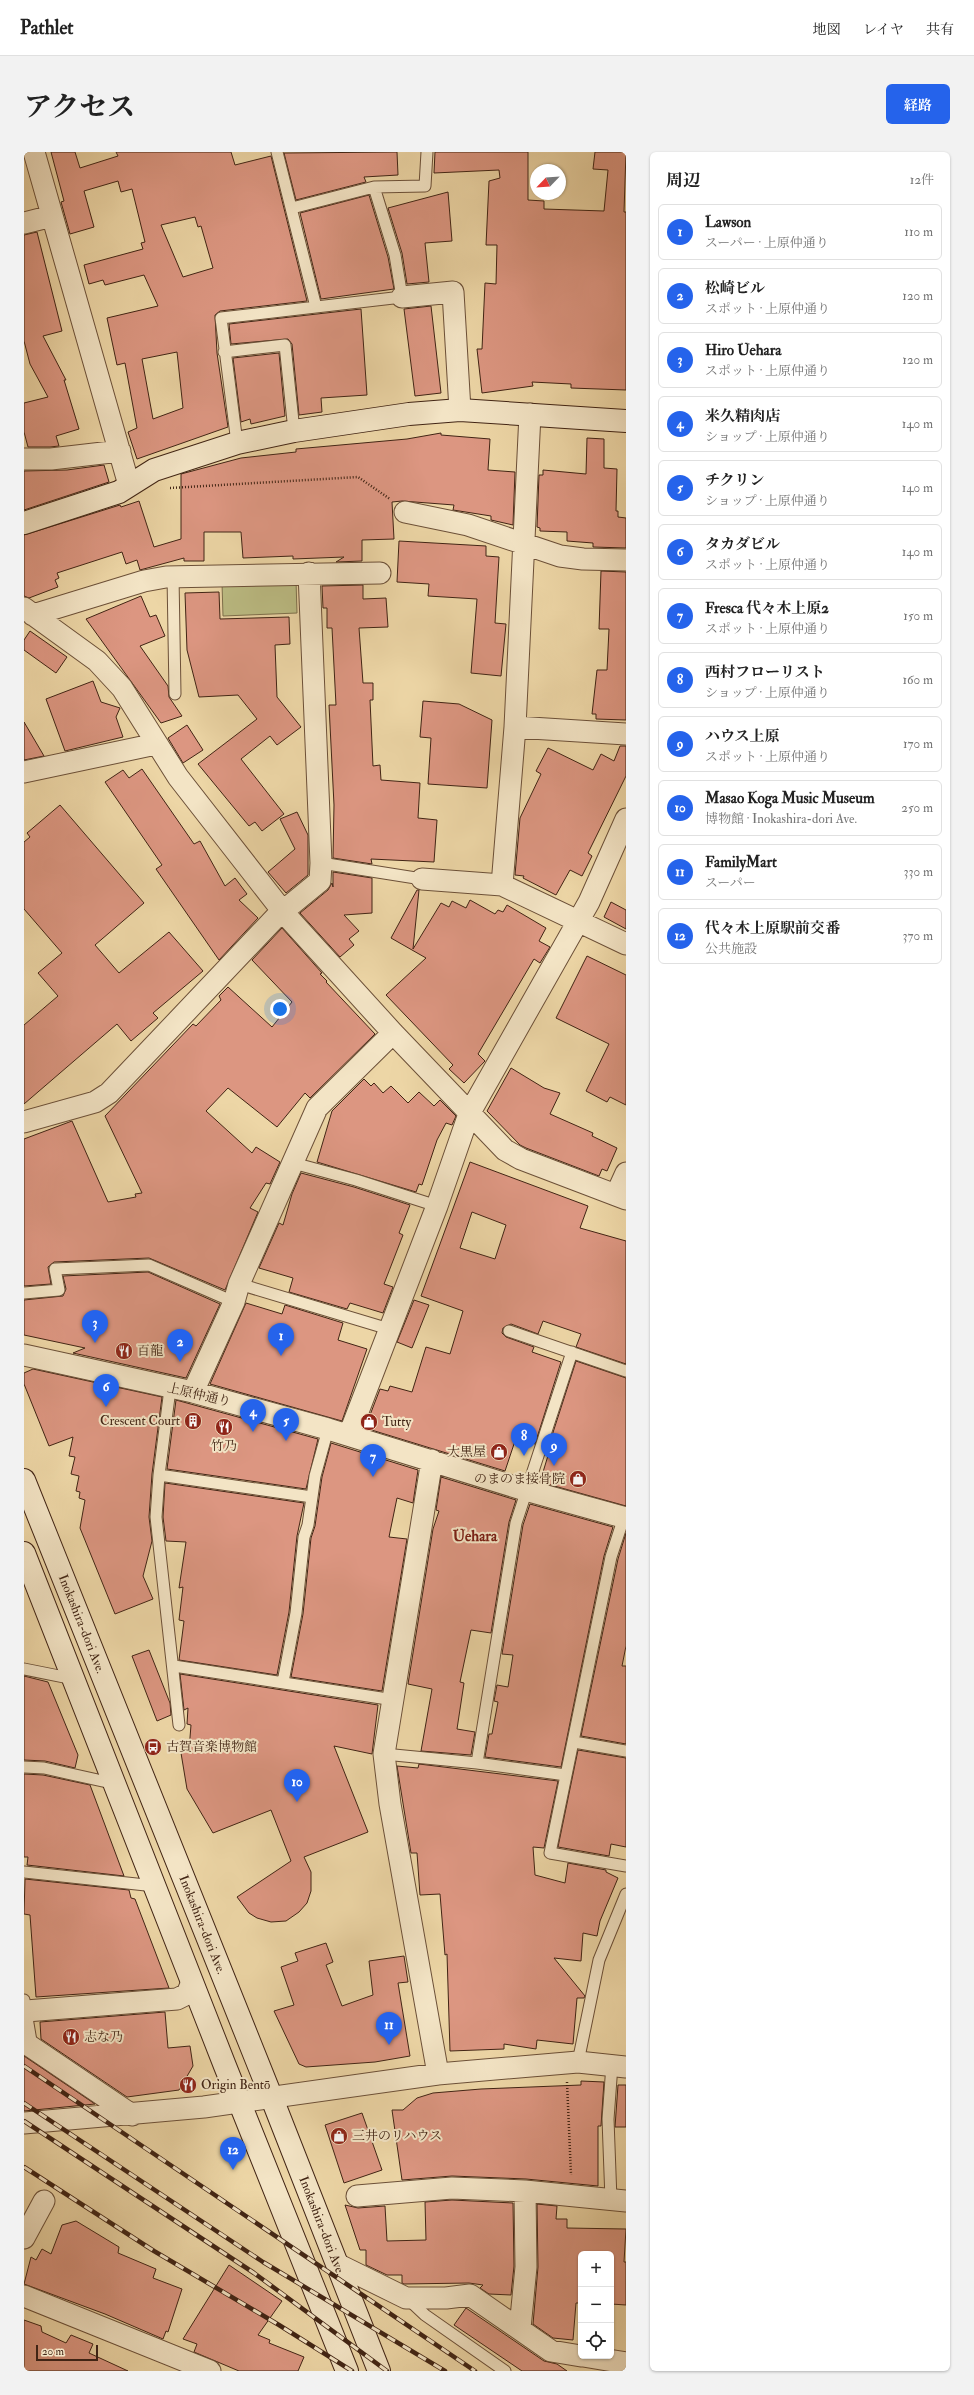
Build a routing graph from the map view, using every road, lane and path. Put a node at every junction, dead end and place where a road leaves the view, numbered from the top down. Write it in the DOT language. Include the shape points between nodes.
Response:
graph roads {
  1 [pos="34,152"];
  2 [pos="277,152"];
  3 [pos="427,152"];
  4 [pos="374,187"];
  5 [pos="292,208"];
  6 [pos="52,216"];
  7 [pos="24,223"];
  8 [pos="402,297"];
  9 [pos="316,307"];
  10 [pos="224,352"];
  11 [pos="460,410"];
  12 [pos="530,414"];
  13 [pos="626,421"];
  14 [pos="294,431"];
  15 [pos="237,443"];
  16 [pos="120,451"];
  17 [pos="24,459"];
  18 [pos="129,485"];
  19 [pos="213,486"];
  20 [pos="405,512"];
  21 [pos="24,523"];
  22 [pos="525,542"];
  23 [pos="626,560"];
  24 [pos="308,573"];
  25 [pos="380,573"];
  26 [pos="173,576"];
  27 [pos="28,612"];
  28 [pos="175,694"];
  29 [pos="515,728"];
  30 [pos="626,734"];
  31 [pos="156,744"];
  32 [pos="24,772"];
  33 [pos="626,819"];
  34 [pos="321,863"];
  35 [pos="422,879"];
  36 [pos="502,885"];
  37 [pos="284,913"];
  38 [pos="577,920"];
  39 [pos="626,944"];
  40 [pos="393,1033"];
  41 [pos="469,1114"];
  42 [pos="24,1122"];
  43 [pos="293,1164"];
  44 [pos="626,1173"];
  45 [pos="621,1197"];
  46 [pos="437,1206"];
  47 [pos="24,1293"];
  48 [pos="236,1293"];
  49 [pos="389,1329"];
  50 [pos="510,1331"];
  51 [pos="572,1352"];
  52 [pos="24,1355"];
  53 [pos="626,1371"];
  54 [pos="170,1389"];
  55 [pos="193,1392"];
  56 [pos="328,1429"];
  57 [pos="349,1435"];
  58 [pos="432,1460"];
  59 [pos="159,1475"];
  60 [pos="24,1480"];
  61 [pos="525,1490"];
  62 [pos="312,1497"];
  63 [pos="625,1518"];
  64 [pos="24,1553"];
  65 [pos="174,1666"];
  66 [pos="24,1669"];
  67 [pos="74,1679"];
  68 [pos="283,1682"];
  69 [pos="394,1700"];
  70 [pos="179,1725"];
  71 [pos="574,1742"];
  72 [pos="626,1751"];
  73 [pos="384,1754"];
  74 [pos="477,1763"];
  75 [pos="24,1767"];
  76 [pos="566,1775"];
  77 [pos="116,1784"];
  78 [pos="626,1866"];
  79 [pos="24,1872"];
  80 [pos="155,1886"];
  81 [pos="626,1894"];
  82 [pos="192,1982"];
  83 [pos="25,2006"];
  84 [pos="28,2045"];
  85 [pos="572,2063"];
  86 [pos="619,2066"];
  87 [pos="438,2074"];
  88 [pos="271,2096"];
  89 [pos="239,2101"];
  90 [pos="132,2115"];
  91 [pos="24,2123"];
  92 [pos="526,2192"];
  93 [pos="358,2196"];
  94 [pos="572,2196"];
  95 [pos="619,2200"];
  96 [pos="44,2201"];
  97 [pos="24,2238"];
  98 [pos="337,2264"];
  99 [pos="24,2296"];
  100 [pos="406,2298"];
  101 [pos="520,2328"];
  102 [pos="578,2355"];
  103 [pos="601,2359"];
  104 [pos="626,2363"];
  105 [pos="210,2371"];
  106 [pos="347,2371"];
  107 [pos="378,2371"];
  108 [pos="505,2371"];
  1 -- 6 [label="street"];
  2 -- 5 [label="lane"];
  3 -- 4 [label="lane" via="424,186"];
  4 -- 5 [label="lane"];
  4 -- 8 [label="lane" via="395,254"];
  5 -- 9 [label="lane"];
  6 -- 7 [label="street"];
  6 -- 16 [label="street"];
  8 -- 9 [label="lane"];
  8 -- 11 [label="street" via="453,292"];
  9 -- 10 [label="lane" via="221,318"];
  10 -- 14 [label="lane" via="285,346"];
  10 -- 15 [label="lane"];
  11 -- 12 [label="main road"];
  11 -- 14 [label="main road" via="409,414"];
  12 -- 13 [label="main road"];
  12 -- 22 [label="street"];
  14 -- 15 [label="main road"];
  15 -- 18 [label="main road" via="154,470"];
  16 -- 17 [label="street" via="51,459"];
  16 -- 18 [label="street"];
  18 -- 21 [label="main road" via="119,492"];
  19 -- 20 [label="path" via="358,477"];
  20 -- 22 [label="street" via="468,525"];
  22 -- 23 [label="street" via="560,556"];
  22 -- 29 [label="street"];
  24 -- 25 [label="street"];
  24 -- 26 [label="street"];
  24 -- 34 [label="street"];
  26 -- 27 [label="street" via="144,581"];
  26 -- 28 [label="lane"];
  27 -- 31 [label="street" via="97,661 122,688"];
  29 -- 30 [label="street"];
  29 -- 36 [label="street"];
  31 -- 32 [label="street"];
  31 -- 37 [label="street" via="178,777"];
  33 -- 38 [label="street" via="589,902"];
  34 -- 35 [label="lane"];
  34 -- 37 [label="street" via="320,881"];
  35 -- 36 [label="street"];
  36 -- 38 [label="street"];
  37 -- 40 [label="street"];
  37 -- 42 [label="street" via="276,917 109,1093 95,1102"];
  38 -- 39 [label="street"];
  38 -- 41 [label="street"];
  40 -- 41 [label="street"];
  40 -- 43 [label="street" via="317,1108"];
  41 -- 45 [label="street" via="506,1150 521,1159"];
  41 -- 46 [label="street"];
  43 -- 46 [label="lane" via="356,1180"];
  43 -- 48 [label="street"];
  44 -- 45 [label="street"];
  46 -- 49 [label="street"];
  47 -- 48 [label="lane" via="59,1290 55,1269 149,1265"];
  48 -- 49 [label="lane"];
  48 -- 55 [label="street"];
  49 -- 57 [label="street"];
  50 -- 51 [label="lane"];
  51 -- 53 [label="lane"];
  51 -- 61 [label="lane"];
  52 -- 54 [label="street, 上原仲通り"];
  54 -- 55 [label="street, 上原仲通り"];
  54 -- 59 [label="lane"];
  55 -- 56 [label="street, 上原仲通り"];
  56 -- 57 [label="street, 上原仲通り"];
  56 -- 62 [label="lane"];
  57 -- 58 [label="street, 上原仲通り"];
  58 -- 61 [label="street, 上原仲通り"];
  58 -- 69 [label="street"];
  59 -- 62 [label="lane"];
  59 -- 65 [label="lane" via="156,1517"];
  60 -- 88 [label="main road, Inokashira-dori Ave."];
  61 -- 63 [label="street, 上原仲通り"];
  61 -- 74 [label="lane" via="508,1567"];
  62 -- 68 [label="lane" via="304,1537 296,1613"];
  63 -- 71 [label="lane" via="611,1557"];
  64 -- 67 [label="main road, Inokashira-dori Ave."];
  65 -- 68 [label="lane"];
  65 -- 70 [label="lane"];
  66 -- 67 [label="lane"];
  67 -- 77 [label="main road, Inokashira-dori Ave."];
  68 -- 69 [label="lane"];
  69 -- 73 [label="street"];
  71 -- 72 [label="lane"];
  71 -- 76 [label="lane"];
  73 -- 74 [label="lane"];
  73 -- 87 [label="street" via="390,1804"];
  74 -- 76 [label="lane"];
  75 -- 77 [label="lane" via="44,1768"];
  76 -- 78 [label="lane" via="550,1853"];
  77 -- 80 [label="main road, Inokashira-dori Ave."];
  79 -- 80 [label="lane"];
  80 -- 82 [label="main road, Inokashira-dori Ave."];
  81 -- 85 [label="lane" via="599,1960"];
  82 -- 83 [label="street" via="187,1994 177,1999"];
  82 -- 89 [label="main road, Inokashira-dori Ave."];
  83 -- 84 [label="lane"];
  84 -- 90 [label="street"];
  85 -- 86 [label="street"];
  85 -- 87 [label="street"];
  85 -- 94 [label="path"];
  86 -- 95 [label="lane" via="608,2119"];
  87 -- 88 [label="street"];
  88 -- 89 [label="street"];
  88 -- 98 [label="main road, Inokashira-dori Ave."];
  89 -- 90 [label="street"];
  89 -- 106 [label="main road, Inokashira-dori Ave."];
  90 -- 91 [label="street"];
  92 -- 93 [label="street" via="452,2188"];
  92 -- 94 [label="street"];
  92 -- 101 [label="street" via="526,2267"];
  94 -- 95 [label="street"];
  96 -- 97 [label="street"];
  98 -- 100 [label="street"];
  98 -- 107 [label="main road, Inokashira-dori Ave."];
  99 -- 105 [label="street"];
  100 -- 101 [label="street" via="470,2295"];
  100 -- 108 [label="lane" via="425,2315"];
  101 -- 102 [label="street" via="551,2351"];
  103 -- 104 [label="street"];
}
